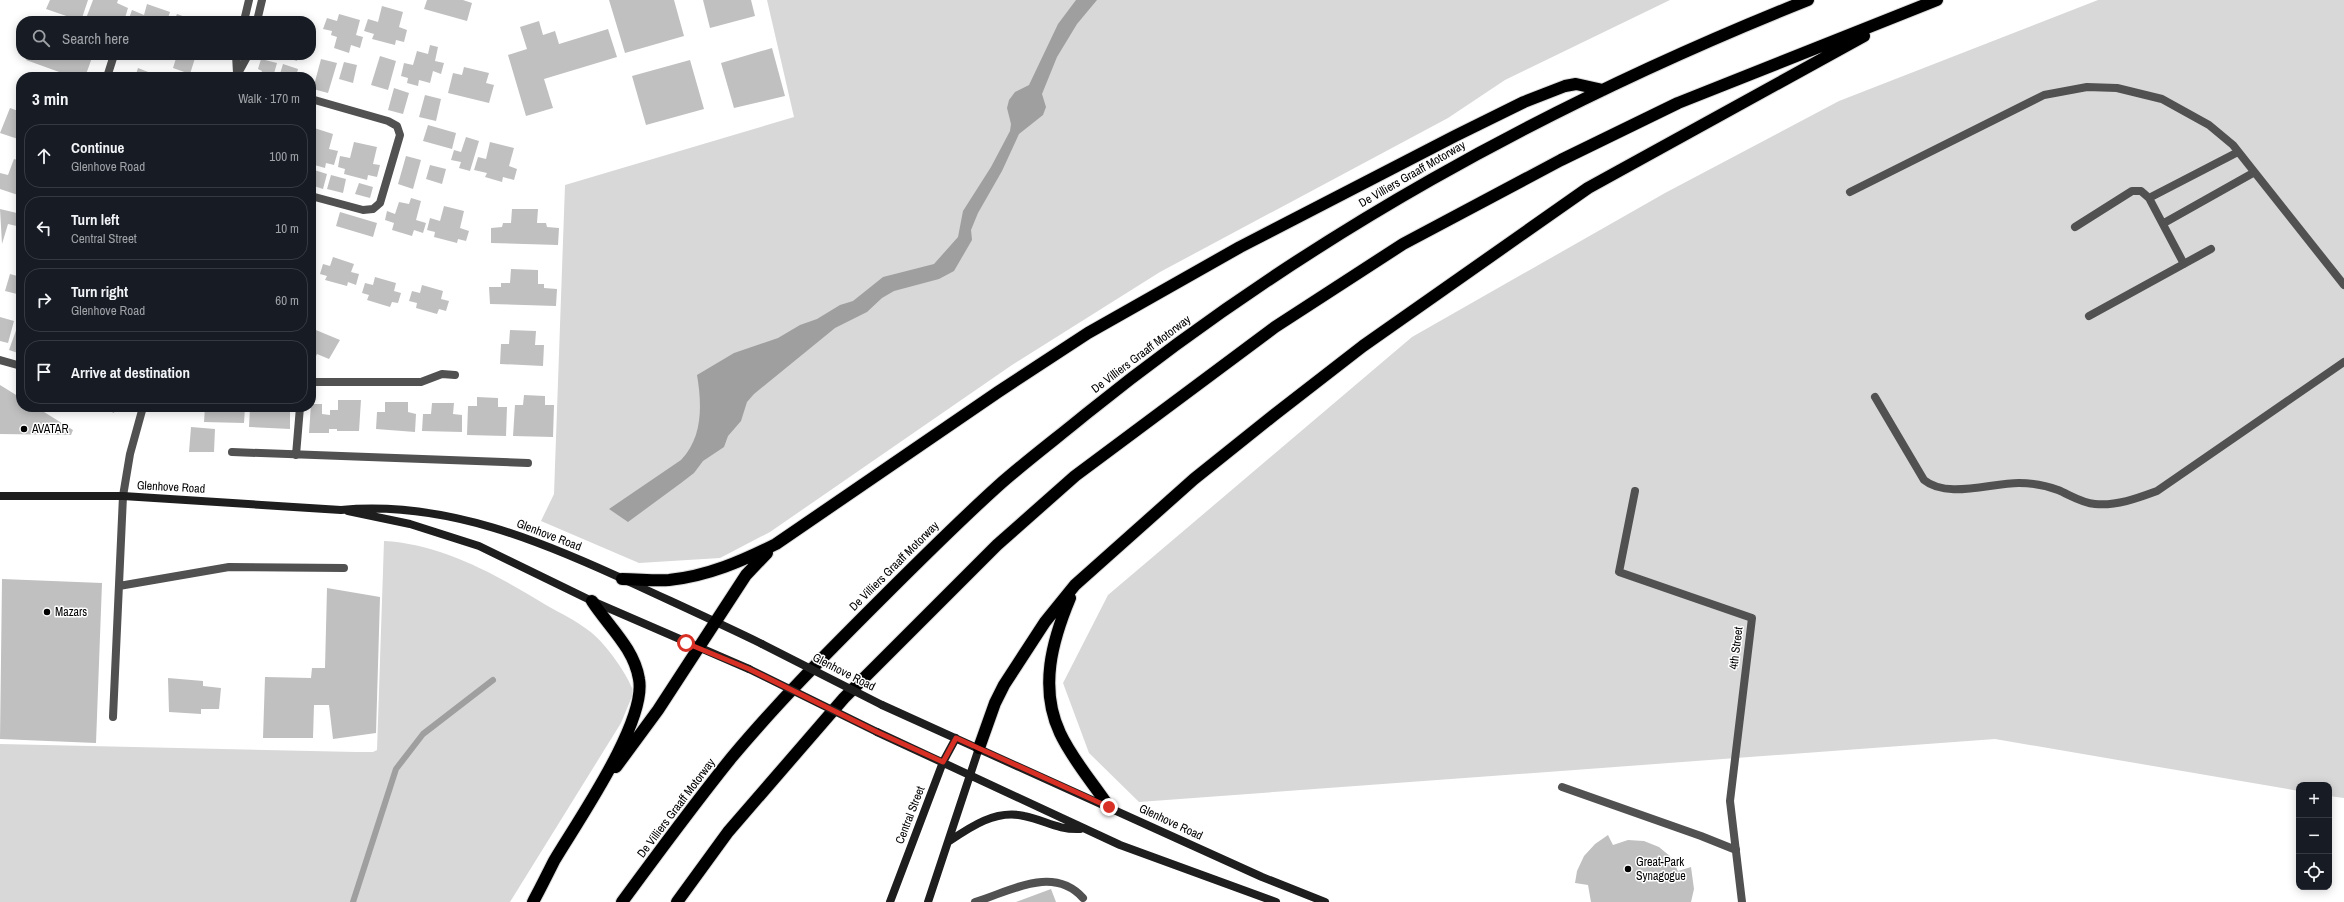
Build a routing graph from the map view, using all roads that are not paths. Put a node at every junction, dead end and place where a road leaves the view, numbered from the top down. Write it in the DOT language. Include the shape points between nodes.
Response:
graph roads {
  1 [pos="249,0"];
  2 [pos="262,0"];
  3 [pos="1808,0"];
  4 [pos="1937,0"];
  5 [pos="245,16"];
  6 [pos="259,16"];
  7 [pos="112,60"];
  8 [pos="236,60"];
  9 [pos="246,60"];
  10 [pos="109,72"];
  11 [pos="237,72"];
  12 [pos="239,72"];
  13 [pos="1603,90"];
  14 [pos="316,100"];
  15 [pos="2238,152"];
  16 [pos="2253,173"];
  17 [pos="1850,192"];
  18 [pos="316,197"];
  19 [pos="2149,198"];
  20 [pos="2164,223"];
  21 [pos="2075,227"];
  22 [pos="2211,249"];
  23 [pos="2184,264"];
  24 [pos="2344,286"];
  25 [pos="2089,316"];
  26 [pos="0,360"];
  27 [pos="2344,362"];
  28 [pos="16,365"];
  29 [pos="455,375"];
  30 [pos="316,382"];
  31 [pos="1875,397"];
  32 [pos="142,412"];
  33 [pos="300,412"];
  34 [pos="232,452"];
  35 [pos="296,455"];
  36 [pos="528,463"];
  37 [pos="1636,491"];
  38 [pos="0,496"];
  39 [pos="123,496"];
  40 [pos="341,510"];
  41 [pos="776,544"];
  42 [pos="344,568"];
  43 [pos="622,579"];
  44 [pos="119,586"];
  45 [pos="1075,586"];
  46 [pos="589,600"];
  47 [pos="716,622"];
  48 [pos="698,648"];
  49 [pos="113,717"];
  50 [pos="956,738"];
  51 [pos="979,748"];
  52 [pos="943,762"];
  53 [pos="971,775"];
  54 [pos="1562,787"];
  55 [pos="592,799"];
  56 [pos="1109,807"];
  57 [pos="1083,829"];
  58 [pos="948,842"];
  59 [pos="1736,850"];
  60 [pos="1079,900"];
  61 [pos="533,902"];
  62 [pos="622,902"];
  63 [pos="677,902"];
  64 [pos="890,902"];
  65 [pos="928,902"];
  66 [pos="975,902"];
  67 [pos="1276,902"];
  68 [pos="1325,902"];
  69 [pos="1742,902"];
  1 -- 5 [label="street"];
  2 -- 6 [label="street"];
  3 -- 13 [label="highway, De Villiers Graaff Motorway" via="1668,59"];
  4 -- 45 [label="highway" via="1843,46 1588,188 1382,332 1274,414 1194,479"];
  4 -- 63 [label="highway" via="1678,103 1561,160 1403,244 1275,327 1075,476 997,545 844,698 728,832"];
  7 -- 10 [label="street"];
  8 -- 11 [label="street"];
  9 -- 12 [label="street"];
  13 -- 41 [label="highway" via="1576,84 1556,88 1455,136 1240,248 1088,333"];
  13 -- 62 [label="highway, De Villiers Graaff Motorway" via="1474,154 1322,243 1244,295 1146,366 1007,478 923,556 812,668 734,755"];
  14 -- 18 [label="street" via="388,121 397,126 400,135 380,203 373,209 363,210"];
  15 -- 16 [label="street"];
  15 -- 17 [label="street" via="2209,125 2162,99 2117,88 2087,87 2044,95"];
  15 -- 19 [label="street"];
  16 -- 20 [label="street"];
  16 -- 24 [label="street"];
  19 -- 20 [label="street"];
  19 -- 21 [label="street" via="2141,191 2132,191"];
  20 -- 23 [label="street"];
  22 -- 23 [label="street"];
  23 -- 25 [label="street"];
  26 -- 28 [label="street"];
  27 -- 31 [label="street" via="2157,491 2137,498 2108,503 2086,502 2042,485 2002,483 1952,490 1930,486"];
  29 -- 30 [label="street" via="442,374 420,382"];
  32 -- 39 [label="street" via="130,454"];
  33 -- 35 [label="street"];
  34 -- 35 [label="street"];
  35 -- 36 [label="street"];
  37 -- 59 [label="street, 4th Street" via="1619,572 1752,618 1730,801"];
  38 -- 39 [label="main road, Glenhove Road"];
  39 -- 40 [label="main road, Glenhove Road"];
  39 -- 44 [label="street"];
  40 -- 43 [label="main road, Glenhove Road" via="372,507 439,514 528,538"];
  40 -- 46 [label="main road, Glenhove Road" via="441,532 518,564"];
  41 -- 43 [label="highway" via="745,560 715,571 668,580"];
  41 -- 47 [label="highway" via="746,575"];
  42 -- 44 [label="street" via="229,567"];
  43 -- 47 [label="main road, Glenhove Road"];
  44 -- 49 [label="street"];
  45 -- 51 [label="highway" via="1045,622 1004,685"];
  45 -- 56 [label="highway" via="1060,622 1050,662 1052,711 1060,734"];
  46 -- 48 [label="main road, Glenhove Road"];
  46 -- 55 [label="highway" via="628,649 639,679 640,692 631,725"];
  47 -- 48 [label="highway"];
  47 -- 50 [label="main road, Glenhove Road, bridge" via="882,705"];
  48 -- 52 [label="main road, Glenhove Road, bridge" via="749,669"];
  48 -- 55 [label="highway" via="658,710"];
  50 -- 51 [label="main road, Glenhove Road"];
  50 -- 52 [label="main road, Central Street"];
  51 -- 53 [label="main road"];
  51 -- 56 [label="main road, Glenhove Road"];
  52 -- 53 [label="main road, Glenhove Road"];
  52 -- 64 [label="main road, Central Street"];
  53 -- 57 [label="main road, Glenhove Road"];
  53 -- 58 [label="main road"];
  54 -- 59 [label="street" via="1695,833"];
  55 -- 61 [label="highway"];
  56 -- 68 [label="main road, Glenhove Road" via="1262,878"];
  57 -- 58 [label="main road" via="1065,829 1014,814 984,821 968,828"];
  57 -- 67 [label="main road, Glenhove Road" via="1120,846"];
  58 -- 65 [label="main road"];
  59 -- 69 [label="street, 4th Street"];
  60 -- 66 [label="street" via="1074,888 1063,883 1042,881"];
}
